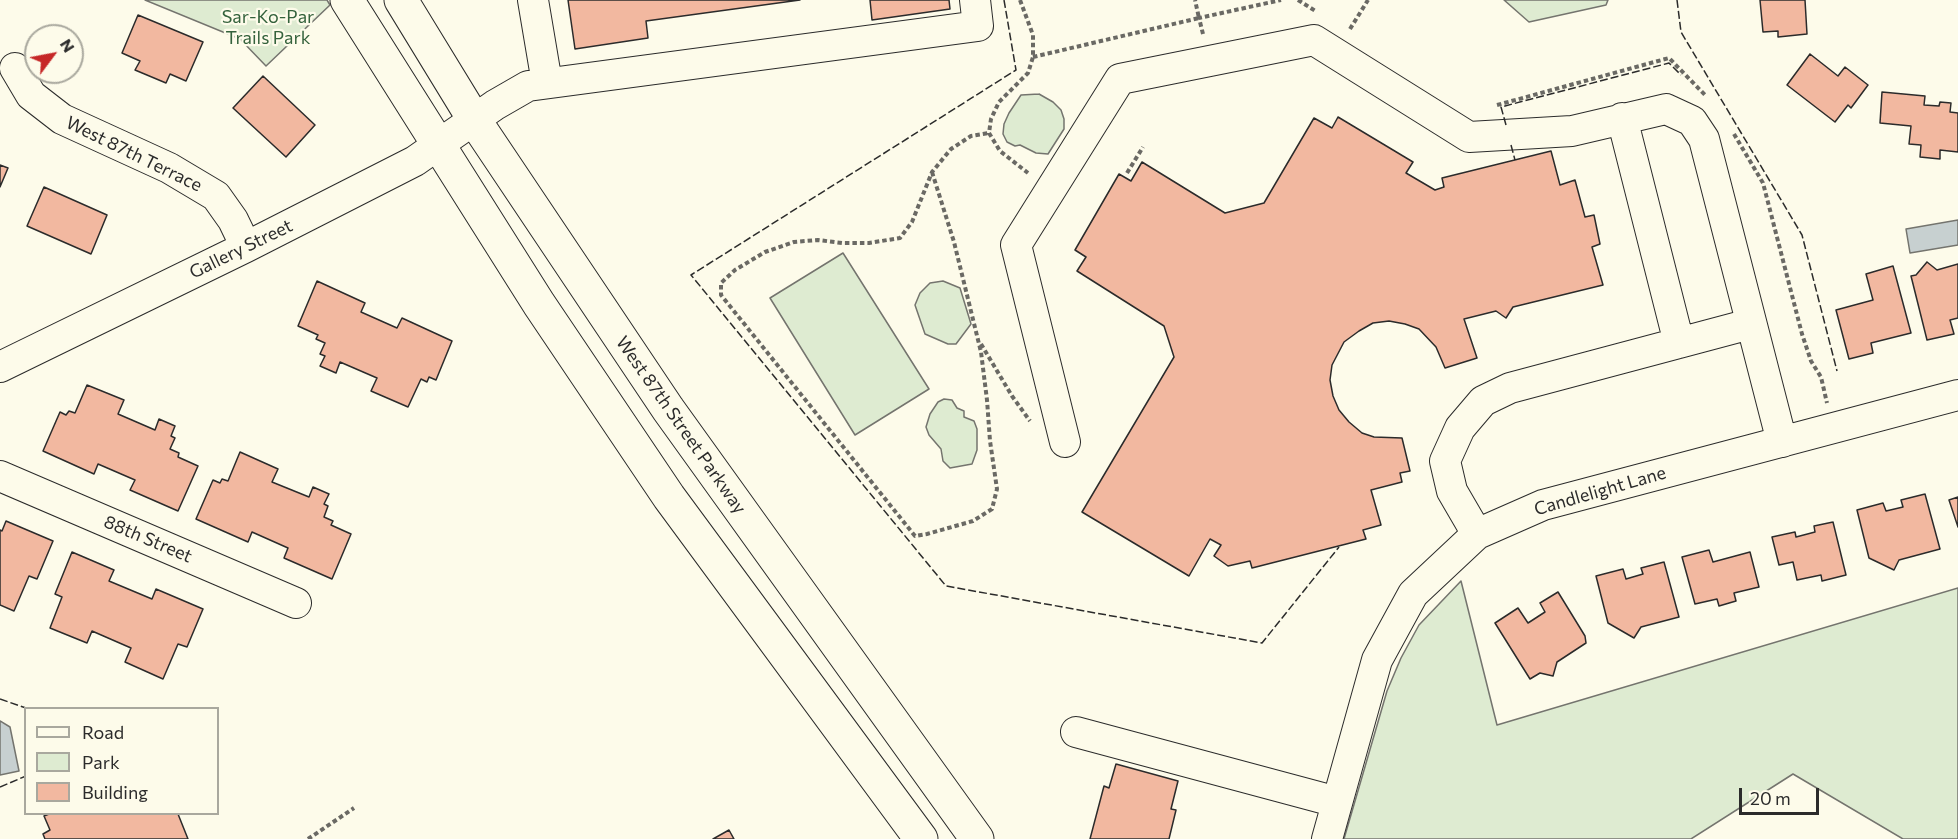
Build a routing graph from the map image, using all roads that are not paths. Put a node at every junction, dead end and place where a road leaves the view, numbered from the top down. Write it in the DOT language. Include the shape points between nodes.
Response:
graph roads {
  1 [pos="347,0"];
  2 [pos="401,0"];
  3 [pos="533,0"];
  4 [pos="975,0"];
  5 [pos="15,68"];
  6 [pos="547,83"];
  7 [pos="1622,118"];
  8 [pos="475,120"];
  9 [pos="438,147"];
  10 [pos="246,248"];
  11 [pos="1750,324"];
  12 [pos="1679,343"];
  13 [pos="0,367"];
  14 [pos="1958,395"];
  15 [pos="1782,441"];
  16 [pos="1065,442"];
  17 [pos="0,476"];
  18 [pos="1477,534"];
  19 [pos="296,603"];
  20 [pos="1076,732"];
  21 [pos="1337,802"];
  22 [pos="921,839"];
  23 [pos="977,839"];
  24 [pos="1327,839"];
  1 -- 9 [label="main road"];
  2 -- 8 [label="main road, West 87th Street Parkway"];
  3 -- 6 [label="street"];
  4 -- 6 [label="street, Gallery Street" via="978,26"];
  5 -- 10 [label="street, West 87th Terrace" via="31,95 62,119 169,168 216,196"];
  6 -- 8 [label="street, Gallery Street" via="528,86"];
  7 -- 11 [label="street" via="1666,109 1692,121 1704,139"];
  7 -- 12 [label="street"];
  7 -- 16 [label="street" via="1572,130 1469,137 1314,40 1120,79 1016,245"];
  8 -- 9 [label="street, Gallery Street"];
  8 -- 23 [label="main road, West 87th Street Parkway" via="669,410"];
  9 -- 10 [label="street, Gallery Street"];
  9 -- 22 [label="main road" via="669,497"];
  10 -- 13 [label="street, Gallery Street"];
  11 -- 12 [label="street"];
  11 -- 15 [label="street"];
  12 -- 18 [label="street" via="1510,388 1483,401 1460,428 1445,461 1452,491"];
  14 -- 15 [label="street, Candlelight Lane"];
  15 -- 18 [label="street, Candlelight Lane" via="1543,505"];
  17 -- 19 [label="street, 88th Street"];
  18 -- 21 [label="street, Candlelight Lane" via="1413,594 1377,660"];
  20 -- 21 [label="street"];
  21 -- 24 [label="street, Candlelight Lane"];
}
